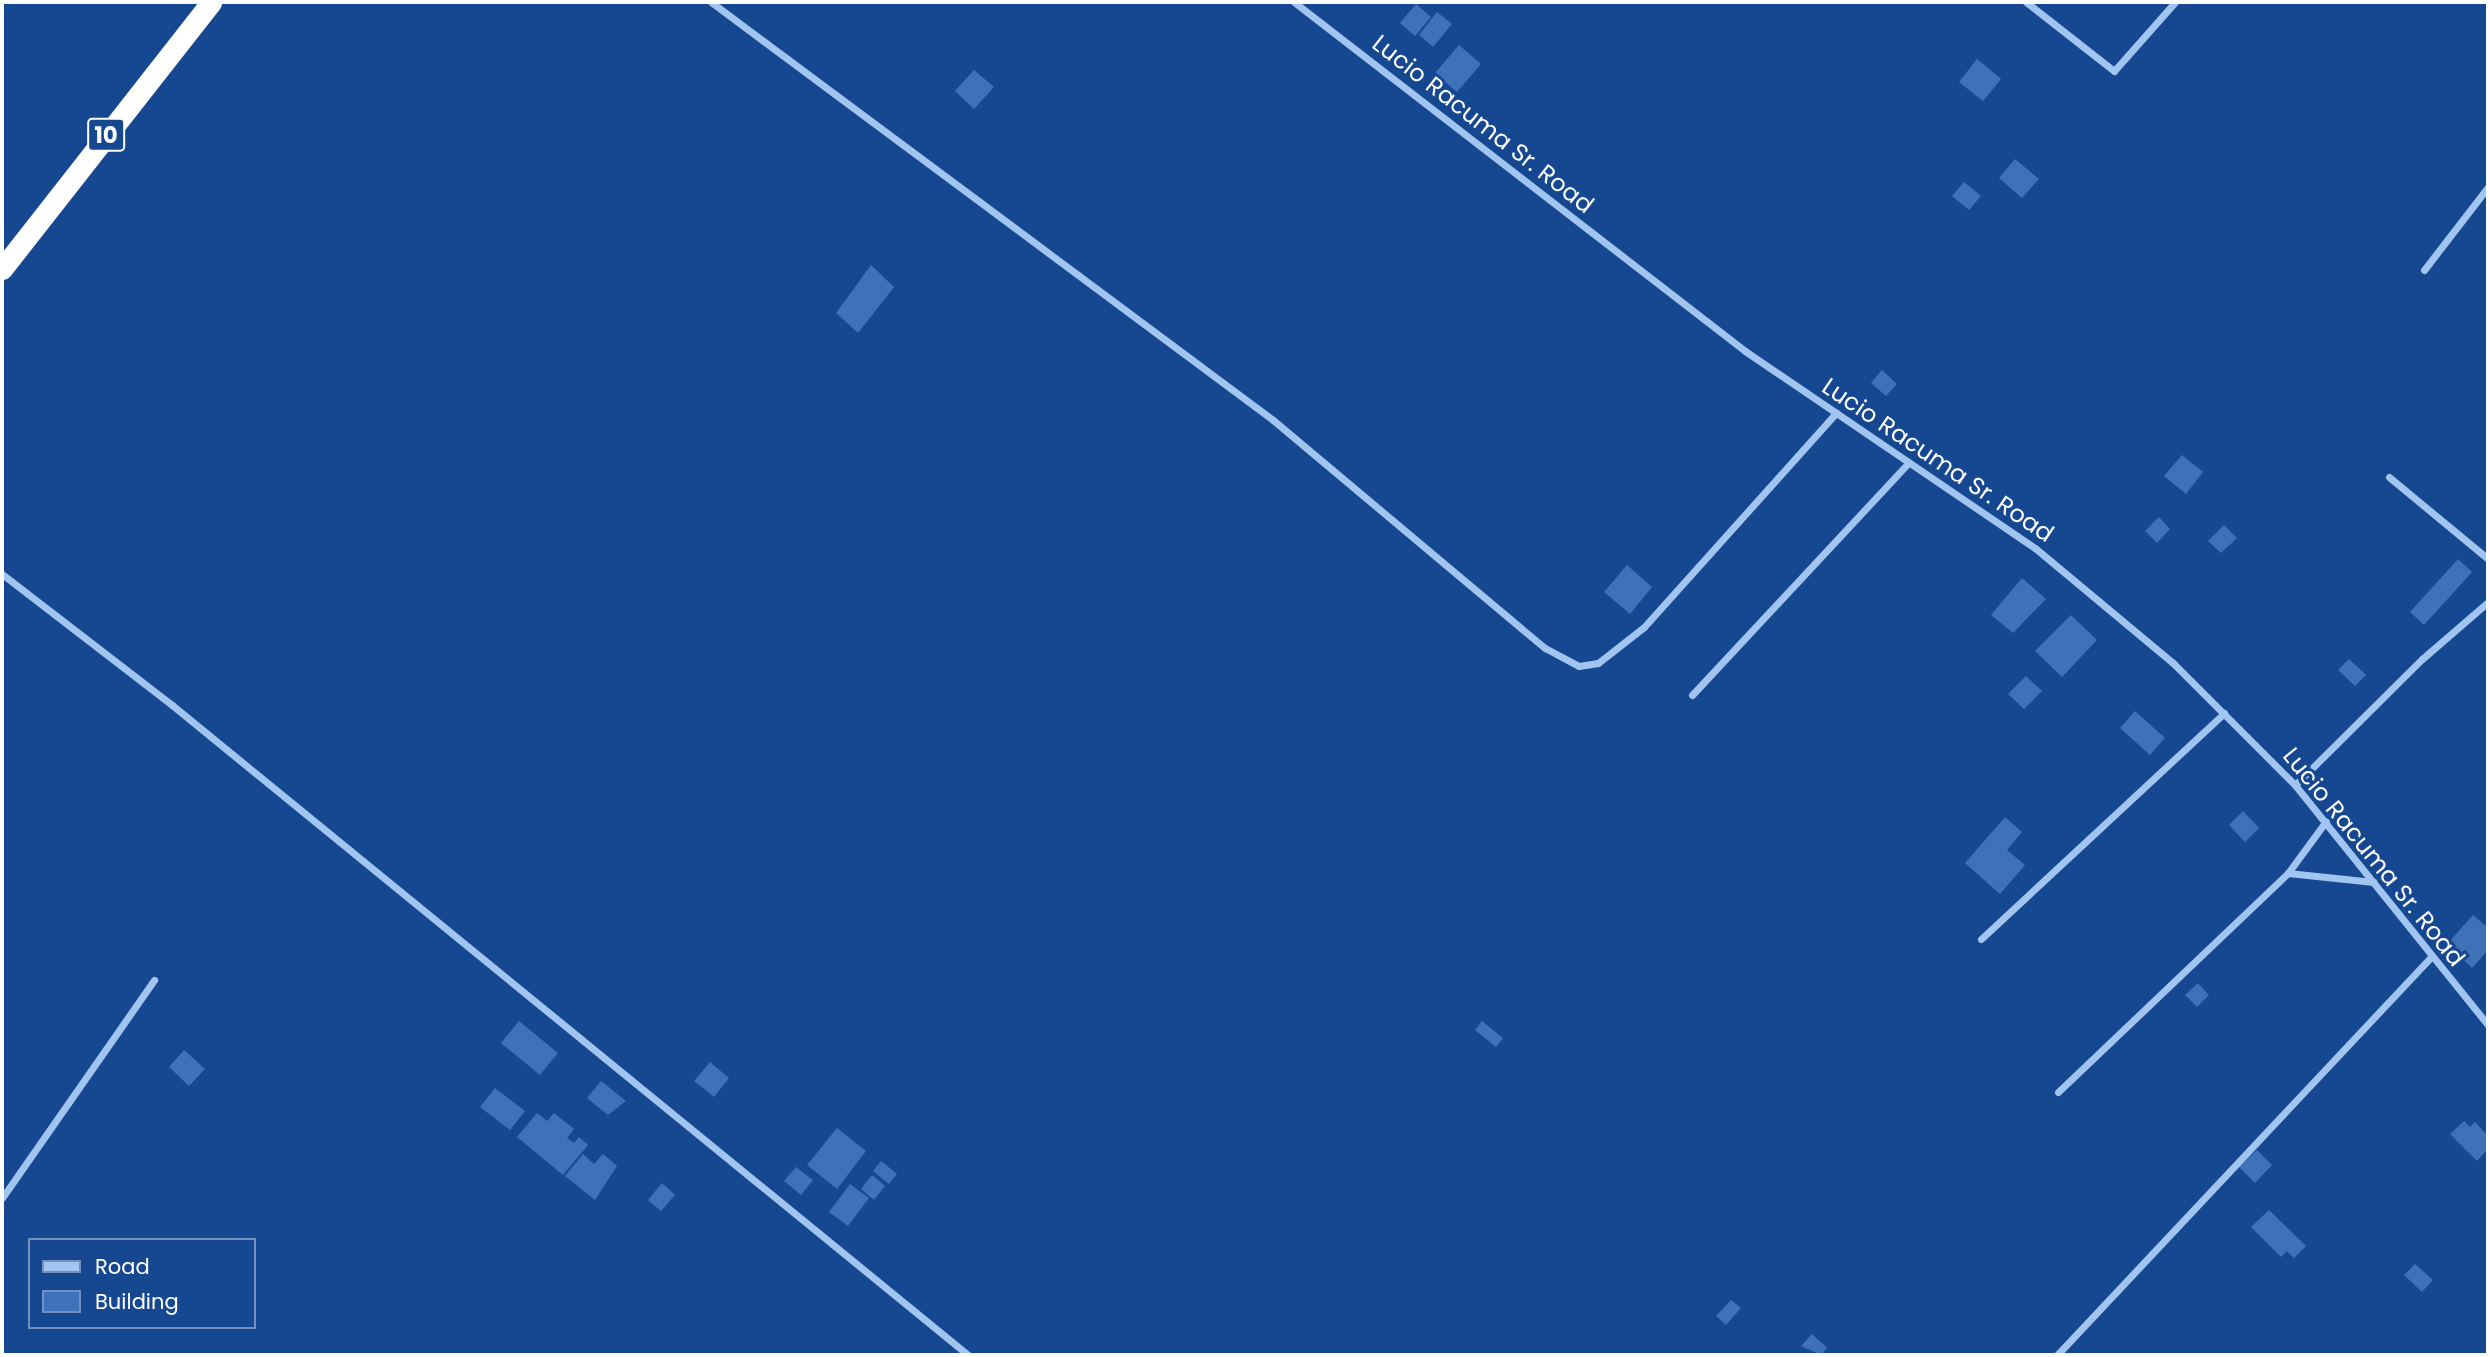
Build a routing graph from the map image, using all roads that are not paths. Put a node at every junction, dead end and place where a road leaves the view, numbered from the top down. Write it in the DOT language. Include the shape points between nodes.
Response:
graph roads {
  1 [pos="211,2"];
  2 [pos="711,2"];
  3 [pos="1294,2"];
  4 [pos="2026,2"];
  5 [pos="2174,2"];
  6 [pos="2488,187"];
  7 [pos="2,269"];
  8 [pos="2424,270"];
  9 [pos="1836,413"];
  10 [pos="1909,462"];
  11 [pos="2389,477"];
  12 [pos="2488,559"];
  13 [pos="2,574"];
  14 [pos="2488,602"];
  15 [pos="1692,695"];
  16 [pos="2224,713"];
  17 [pos="2295,785"];
  18 [pos="2326,821"];
  19 [pos="2288,873"];
  20 [pos="2374,882"];
  21 [pos="1981,939"];
  22 [pos="2430,958"];
  23 [pos="154,979"];
  24 [pos="2488,1025"];
  25 [pos="2058,1092"];
  26 [pos="2,1198"];
  27 [pos="968,1355"];
  28 [pos="2057,1355"];
  1 -- 7 [label="highway, 10"];
  2 -- 9 [label="street" via="1273,421 1545,648 1579,666 1598,663 1644,627"];
  3 -- 9 [label="street, Lucio Racuma Sr. Road" via="1658,285"];
  4 -- 5 [label="street" via="2114,71"];
  6 -- 8 [label="street"];
  9 -- 10 [label="street, Lucio Racuma Sr. Road"];
  10 -- 15 [label="street"];
  10 -- 16 [label="street, Lucio Racuma Sr. Road" via="2035,548"];
  11 -- 12 [label="street"];
  13 -- 27 [label="street" via="183,714"];
  14 -- 17 [label="street" via="2421,659"];
  16 -- 17 [label="street, Lucio Racuma Sr. Road"];
  16 -- 21 [label="street"];
  17 -- 18 [label="street, Lucio Racuma Sr. Road"];
  18 -- 19 [label="street"];
  18 -- 20 [label="street, Lucio Racuma Sr. Road"];
  19 -- 20 [label="street"];
  19 -- 25 [label="street"];
  20 -- 22 [label="street, Lucio Racuma Sr. Road"];
  22 -- 24 [label="street, Lucio Racuma Sr. Road"];
  22 -- 28 [label="street"];
  23 -- 26 [label="street"];
}
